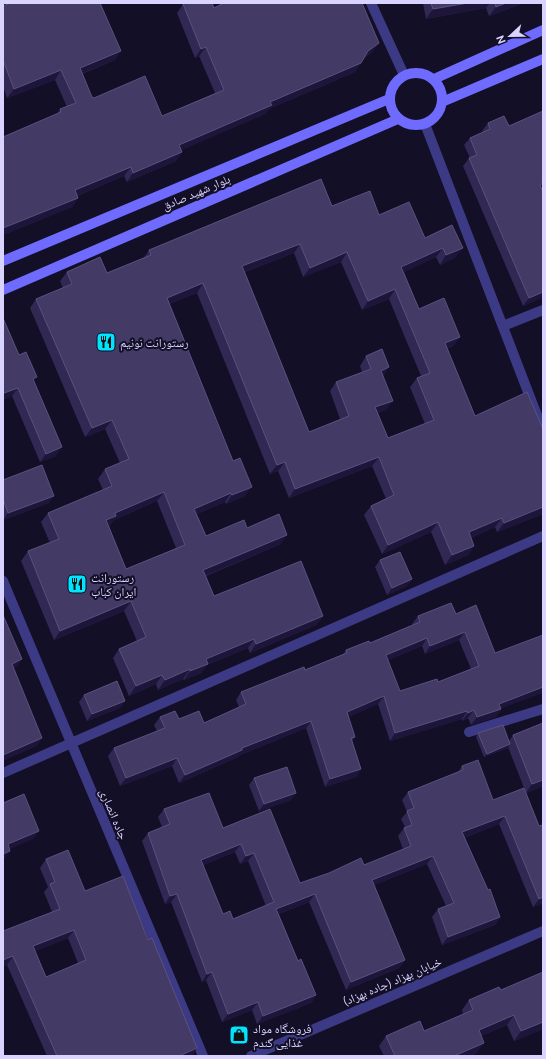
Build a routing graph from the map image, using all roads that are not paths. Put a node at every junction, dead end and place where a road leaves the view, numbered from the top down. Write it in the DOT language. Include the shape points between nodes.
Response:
graph roads {
  1 [pos="371,3"];
  2 [pos="543,30"];
  3 [pos="543,58"];
  4 [pos="404,75"];
  5 [pos="434,79"];
  6 [pos="389,99"];
  7 [pos="442,102"];
  8 [pos="398,119"];
  9 [pos="425,124"];
  10 [pos="3,261"];
  11 [pos="3,290"];
  12 [pos="543,310"];
  13 [pos="503,326"];
  14 [pos="543,430"];
  15 [pos="543,536"];
  16 [pos="3,581"];
  17 [pos="543,709"];
  18 [pos="469,732"];
  19 [pos="70,742"];
  20 [pos="3,773"];
  21 [pos="543,931"];
  22 [pos="203,1056"];
  23 [pos="251,1056"];
  1 -- 4 [label="street"];
  2 -- 5 [label="main road"];
  3 -- 7 [label="main road"];
  4 -- 5 [label="main road" via="420,72"];
  4 -- 6 [label="main road" via="396,81"];
  5 -- 7 [label="main road" via="441,90"];
  6 -- 8 [label="main road"];
  6 -- 10 [label="main road, بلوار شهید صادق"];
  7 -- 9 [label="main road" via="437,115"];
  8 -- 9 [label="main road" via="411,125"];
  8 -- 11 [label="main road, بلوار شهید صادق"];
  9 -- 13 [label="street"];
  12 -- 13 [label="street"];
  13 -- 14 [label="street"];
  15 -- 19 [label="street"];
  16 -- 19 [label="street, جاده انصاری"];
  17 -- 18 [label="street"];
  19 -- 20 [label="street"];
  19 -- 22 [label="street, جاده انصاری"];
  21 -- 23 [label="street, خیابان بهزاد (جاده بهزاد)"];
}
